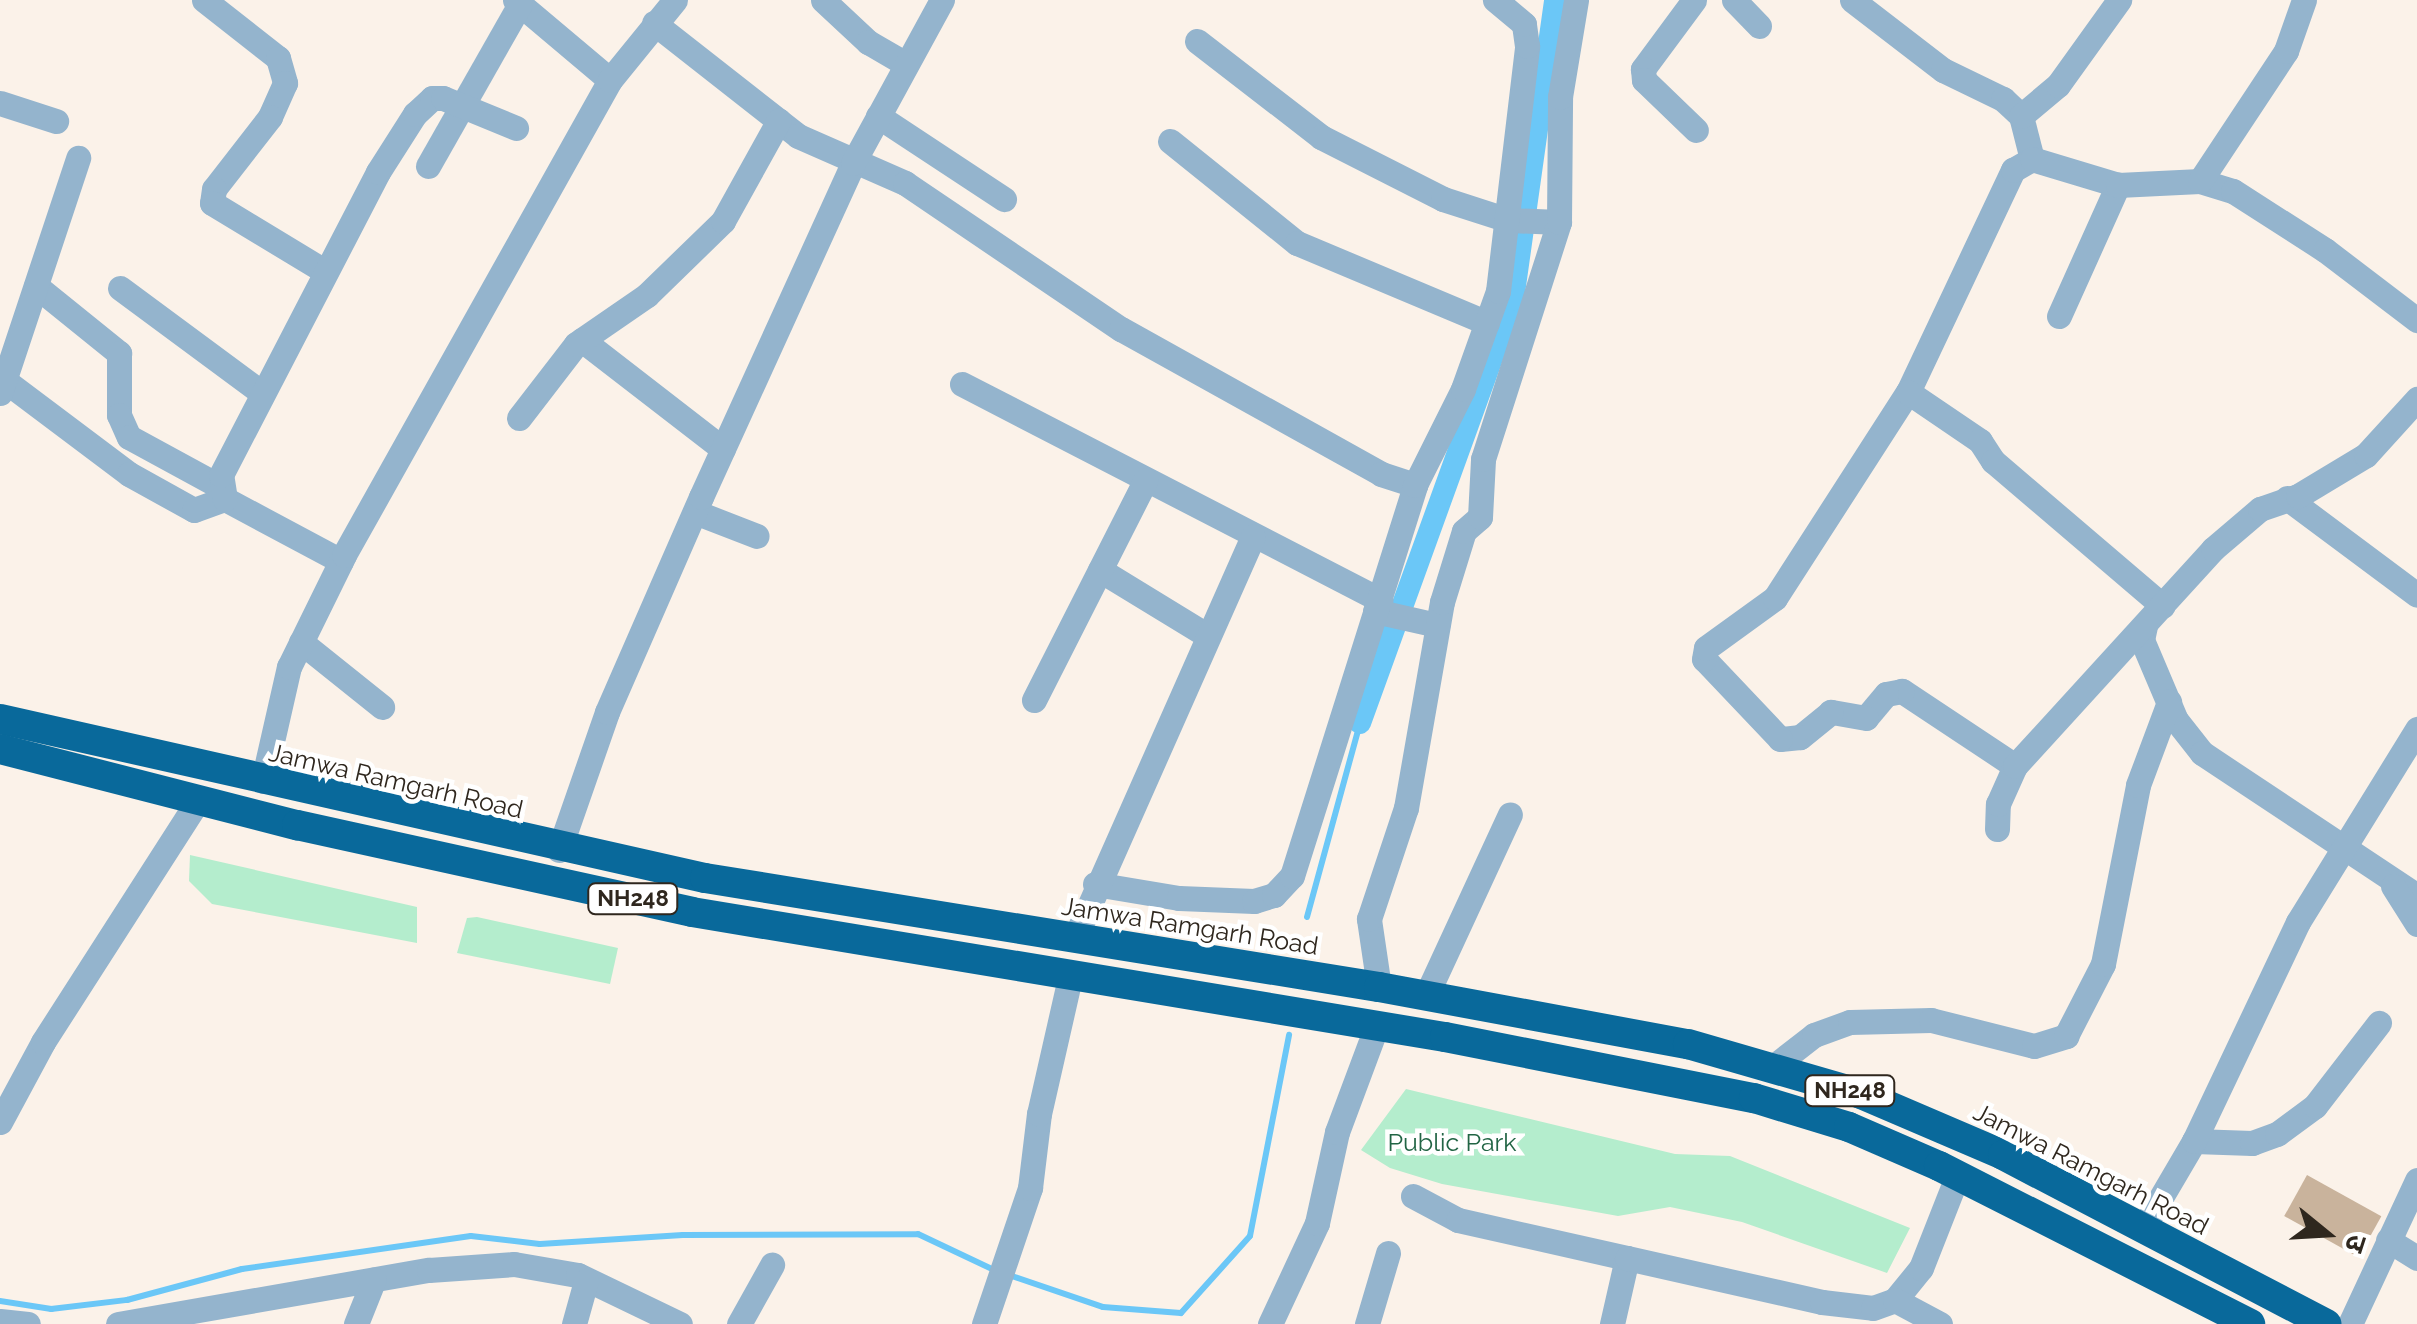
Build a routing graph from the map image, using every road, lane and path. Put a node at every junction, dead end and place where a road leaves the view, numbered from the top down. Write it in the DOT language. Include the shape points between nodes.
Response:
graph roads {
  1 [pos="204,0"];
  2 [pos="822,0"];
  3 [pos="942,0"];
  4 [pos="1495,0"];
  5 [pos="1576,0"];
  6 [pos="1694,0"];
  7 [pos="1734,0"];
  8 [pos="1852,0"];
  9 [pos="2119,0"];
  10 [pos="518,2"];
  11 [pos="2298,3"];
  12 [pos="666,7"];
  13 [pos="1759,26"];
  14 [pos="1196,41"];
  15 [pos="906,64"];
  16 [pos="610,80"];
  17 [pos="0,102"];
  18 [pos="458,104"];
  19 [pos="878,116"];
  20 [pos="2021,116"];
  21 [pos="779,120"];
  22 [pos="56,121"];
  23 [pos="516,128"];
  24 [pos="1696,130"];
  25 [pos="1170,140"];
  26 [pos="78,158"];
  27 [pos="2032,159"];
  28 [pos="854,163"];
  29 [pos="428,166"];
  30 [pos="2200,181"];
  31 [pos="2118,185"];
  32 [pos="1004,200"];
  33 [pos="1513,221"];
  34 [pos="1553,223"];
  35 [pos="326,272"];
  36 [pos="36,286"];
  37 [pos="120,288"];
  38 [pos="2059,316"];
  39 [pos="2417,320"];
  40 [pos="1487,323"];
  41 [pos="582,340"];
  42 [pos="962,384"];
  43 [pos="2,386"];
  44 [pos="1908,392"];
  45 [pos="262,393"];
  46 [pos="2417,400"];
  47 [pos="519,418"];
  48 [pos="723,449"];
  49 [pos="1145,481"];
  50 [pos="1415,485"];
  51 [pos="222,493"];
  52 [pos="2286,498"];
  53 [pos="694,512"];
  54 [pos="757,536"];
  55 [pos="1253,536"];
  56 [pos="341,561"];
  57 [pos="1100,570"];
  58 [pos="2417,595"];
  59 [pos="2163,606"];
  60 [pos="1380,608"];
  61 [pos="1427,623"];
  62 [pos="2146,626"];
  63 [pos="1205,634"];
  64 [pos="301,642"];
  65 [pos="1034,700"];
  66 [pos="2168,702"];
  67 [pos="382,707"];
  68 [pos="0,719"];
  69 [pos="2417,729"];
  70 [pos="0,750"];
  71 [pos="2015,766"];
  72 [pos="263,781"];
  73 [pos="200,799"];
  74 [pos="1510,814"];
  75 [pos="1997,829"];
  76 [pos="2340,849"];
  77 [pos="559,850"];
  78 [pos="2388,878"];
  79 [pos="1095,884"];
  80 [pos="2417,896"];
  81 [pos="2417,924"];
  82 [pos="1075,938"];
  83 [pos="1070,978"];
  84 [pos="1379,987"];
  85 [pos="1426,996"];
  86 [pos="2380,1023"];
  87 [pos="1378,1025"];
  88 [pos="1773,1067"];
  89 [pos="0,1122"];
  90 [pos="1951,1133"];
  91 [pos="2194,1141"];
  92 [pos="1949,1170"];
  93 [pos="2417,1180"];
  94 [pos="1413,1196"];
  95 [pos="2143,1228"];
  96 [pos="2388,1240"];
  97 [pos="1388,1253"];
  98 [pos="1628,1258"];
  99 [pos="2417,1258"];
  100 [pos="772,1264"];
  101 [pos="374,1279"];
  102 [pos="586,1280"];
  103 [pos="1895,1300"];
  104 [pos="988,1312"];
  105 [pos="0,1321"];
  106 [pos="1927,1321"];
  107 [pos="2329,1323"];
  108 [pos="28,1324"];
  109 [pos="118,1324"];
  110 [pos="356,1324"];
  111 [pos="574,1324"];
  112 [pos="680,1324"];
  113 [pos="740,1324"];
  114 [pos="1270,1324"];
  115 [pos="1367,1324"];
  116 [pos="1612,1324"];
  117 [pos="2250,1324"];
  1 -- 35 [label="street" via="278,58 285,83 270,116 214,189 212,204"];
  2 -- 15 [label="street" via="868,42"];
  3 -- 15 [label="street"];
  4 -- 33 [label="street" via="1524,24 1528,46"];
  5 -- 34 [label="street" via="1560,97"];
  6 -- 24 [label="street" via="1643,69 1644,80"];
  7 -- 13 [label="street"];
  8 -- 20 [label="street" via="1889,34"];
  9 -- 20 [label="street" via="2058,84"];
  10 -- 16 [label="street"];
  10 -- 18 [label="street"];
  11 -- 30 [label="street" via="2286,51"];
  12 -- 16 [label="street"];
  12 -- 21 [label="street"];
  14 -- 33 [label="street" via="1321,137 1443,199"];
  15 -- 19 [label="street"];
  16 -- 56 [label="street"];
  17 -- 22 [label="street"];
  18 -- 23 [label="street"];
  18 -- 29 [label="street"];
  18 -- 35 [label="street" via="432,98 416,114"];
  19 -- 28 [label="street"];
  19 -- 32 [label="street"];
  20 -- 27 [label="street"];
  21 -- 28 [label="street"];
  21 -- 41 [label="street" via="741,193 702,245"];
  25 -- 40 [label="street" via="1297,243"];
  26 -- 36 [label="street"];
  27 -- 31 [label="street"];
  27 -- 44 [label="street" via="2014,170"];
  28 -- 48 [label="street"];
  28 -- 50 [label="street" via="905,183 1121,329 1381,474"];
  30 -- 31 [label="street"];
  30 -- 39 [label="street" via="2233,192 2324,250"];
  31 -- 38 [label="street"];
  33 -- 34 [label="street"];
  33 -- 40 [label="street"];
  34 -- 61 [label="street" via="1483,458 1480,516 1464,531"];
  35 -- 45 [label="street"];
  36 -- 43 [label="street"];
  36 -- 51 [label="street" via="118,354 118,416 129,437"];
  37 -- 45 [label="street"];
  40 -- 50 [label="street"];
  41 -- 47 [label="street"];
  41 -- 48 [label="street"];
  42 -- 49 [label="street"];
  43 -- 51 [label="street" via="129,474 194,510"];
  44 -- 59 [label="street" via="1980,441 1992,461"];
  44 -- 71 [label="street" via="1775,598 1706,648 1704,659 1780,739 1800,737 1831,712 1866,718 1886,694 1902,691"];
  45 -- 51 [label="street"];
  46 -- 52 [label="street" via="2366,455"];
  48 -- 53 [label="street"];
  49 -- 55 [label="street"];
  49 -- 57 [label="street"];
  50 -- 60 [label="street"];
  51 -- 56 [label="street"];
  52 -- 58 [label="street"];
  52 -- 59 [label="street" via="2260,509 2213,549"];
  53 -- 54 [label="street"];
  53 -- 77 [label="street" via="607,712"];
  55 -- 60 [label="street"];
  55 -- 63 [label="street"];
  56 -- 64 [label="street"];
  57 -- 63 [label="street"];
  57 -- 65 [label="street"];
  59 -- 62 [label="street"];
  60 -- 61 [label="street"];
  60 -- 79 [label="street" via="1284,888 1254,900 1214,902"];
  61 -- 84 [label="street" via="1406,808 1369,919"];
  62 -- 66 [label="street" via="2142,640"];
  62 -- 71 [label="street"];
  63 -- 79 [label="street"];
  64 -- 67 [label="street"];
  64 -- 72 [label="street" via="289,666"];
  66 -- 76 [label="street" via="2202,753 2230,778"];
  66 -- 88 [label="street" via="2138,785 2103,964 2066,1036 2034,1046 1931,1020 1850,1022 1814,1035"];
  68 -- 72 [label="highway, Jamwa Ramgarh Road / NH248"];
  69 -- 76 [label="street"];
  70 -- 73 [label="highway, NH248"];
  71 -- 75 [label="street" via="1998,804"];
  72 -- 77 [label="highway, Jamwa Ramgarh Road / NH248"];
  73 -- 83 [label="highway, NH248" via="692,912"];
  73 -- 89 [label="street" via="43,1042"];
  74 -- 85 [label="street"];
  76 -- 78 [label="street"];
  76 -- 91 [label="street"];
  77 -- 82 [label="highway, Jamwa Ramgarh Road / NH248"];
  78 -- 80 [label="street"];
  78 -- 81 [label="street"];
  79 -- 82 [label="street"];
  82 -- 84 [label="highway, Jamwa Ramgarh Road / NH248"];
  83 -- 87 [label="highway, NH248"];
  83 -- 104 [label="street" via="1039,1114 1030,1188"];
  84 -- 85 [label="highway, Jamwa Ramgarh Road / NH248"];
  85 -- 88 [label="highway, Jamwa Ramgarh Road / NH248"];
  86 -- 91 [label="street" via="2315,1106 2277,1134 2252,1144"];
  87 -- 92 [label="highway, NH248" via="1754,1098 1849,1127"];
  87 -- 114 [label="street" via="1337,1132 1317,1223"];
  88 -- 90 [label="highway, Jamwa Ramgarh Road / NH248"];
  90 -- 92 [label="highway"];
  90 -- 95 [label="highway, Jamwa Ramgarh Road / NH248"];
  91 -- 95 [label="street"];
  92 -- 103 [label="street" via="1940,1234"];
  92 -- 117 [label="highway, NH248"];
  93 -- 96 [label="street"];
  94 -- 98 [label="street" via="1458,1220"];
  95 -- 107 [label="highway, Jamwa Ramgarh Road / NH248"];
  96 -- 99 [label="street"];
  96 -- 107 [label="street"];
  97 -- 115 [label="street"];
  98 -- 103 [label="street" via="1857,1309"];
  98 -- 116 [label="street"];
  100 -- 113 [label="street"];
  101 -- 102 [label="street" via="514,1264 562,1269"];
  101 -- 109 [label="street"];
  101 -- 110 [label="street"];
  102 -- 111 [label="street"];
  102 -- 112 [label="street"];
  103 -- 106 [label="street"];
  105 -- 108 [label="street"];
}
